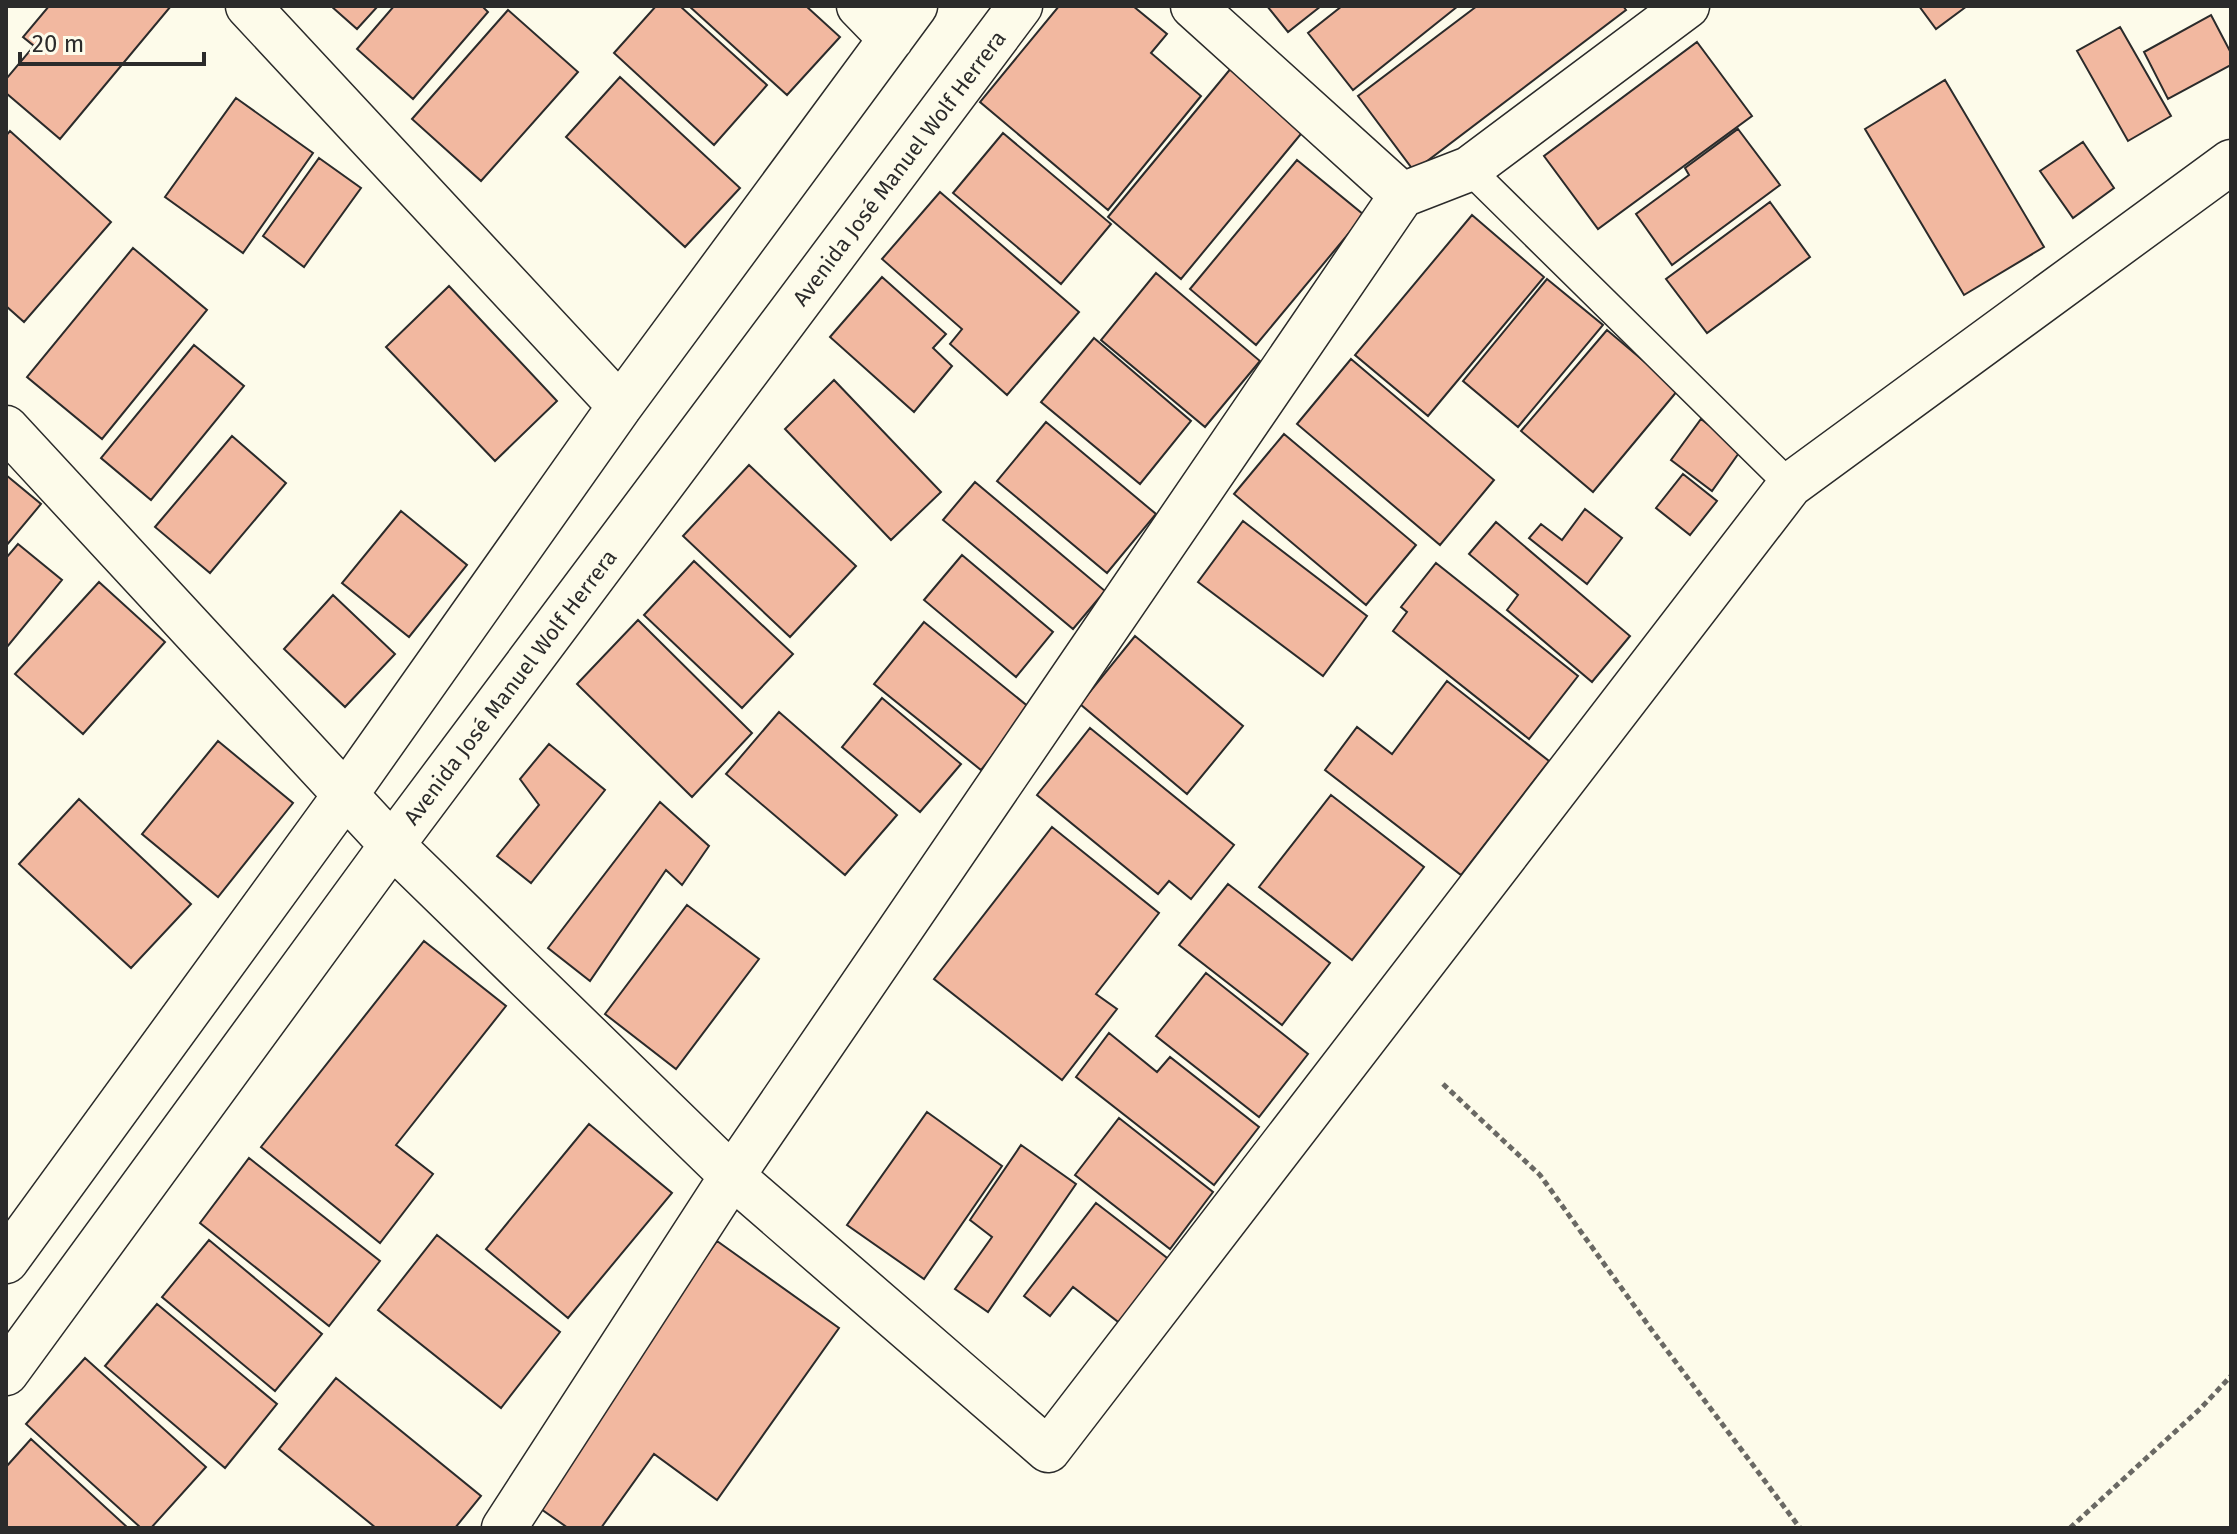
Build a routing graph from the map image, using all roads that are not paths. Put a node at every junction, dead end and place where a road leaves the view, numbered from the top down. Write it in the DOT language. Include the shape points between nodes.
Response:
graph roads {
  1 [pos="248,6"];
  2 [pos="859,6"];
  3 [pos="1020,6"];
  4 [pos="1193,6"];
  5 [pos="1687,6"];
  6 [pos="903,22"];
  7 [pos="2231,162"];
  8 [pos="1469,169"];
  9 [pos="1402,195"];
  10 [pos="620,406"];
  11 [pos="6,428"];
  12 [pos="1790,485"];
  13 [pos="346,794"];
  14 [pos="392,845"];
  15 [pos="732,1176"];
  16 [pos="6,1261"];
  17 [pos="6,1373"];
  18 [pos="504,1528"];
  1 -- 10 [label="street"];
  2 -- 6 [label="street"];
  3 -- 14 [label="street, Avenida José Manuel Wolf Herrera"];
  4 -- 9 [label="street"];
  5 -- 8 [label="street"];
  6 -- 10 [label="street"];
  7 -- 12 [label="street"];
  8 -- 9 [label="street"];
  8 -- 12 [label="lane"];
  9 -- 15 [label="street"];
  10 -- 13 [label="street"];
  11 -- 13 [label="street"];
  12 -- 15 [label="street" via="1048,1450"];
  13 -- 14 [label="street"];
  13 -- 16 [label="street"];
  14 -- 15 [label="street"];
  14 -- 17 [label="street, Avenida José Manuel Wolf Herrera"];
  15 -- 18 [label="street"];
}
